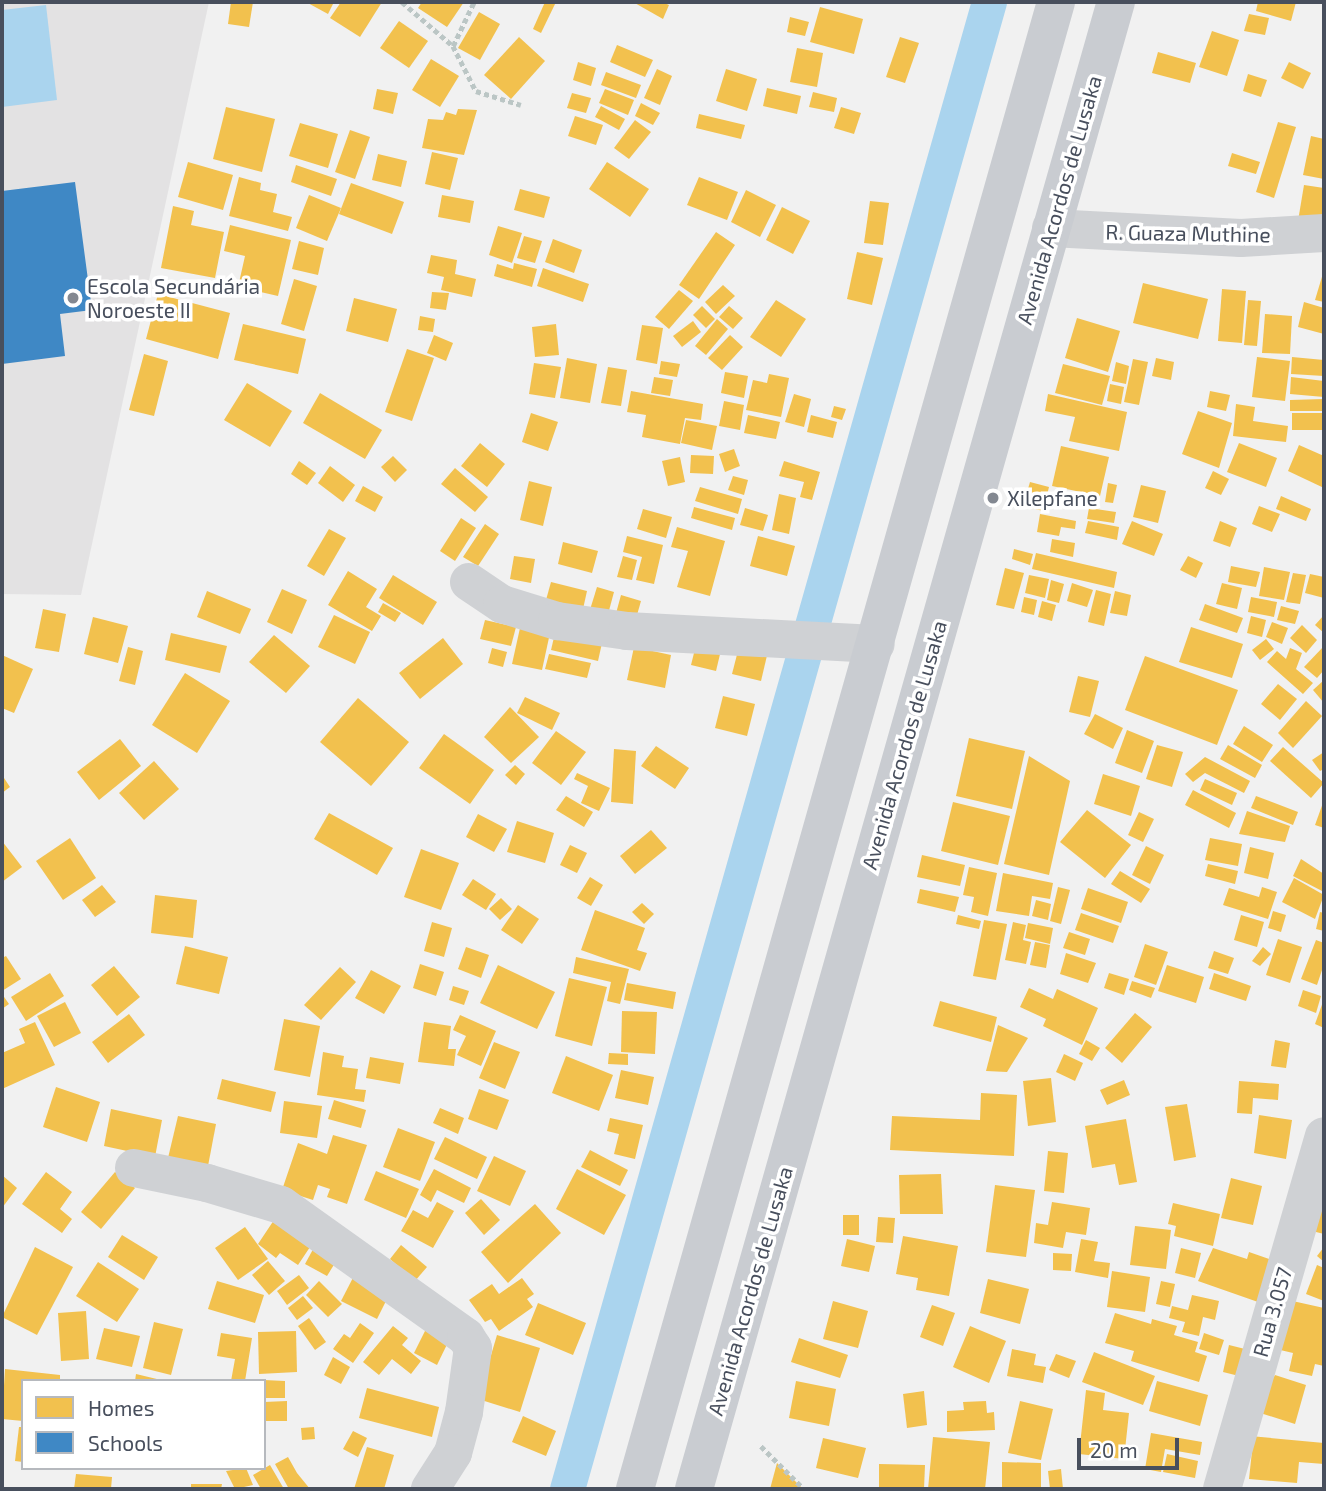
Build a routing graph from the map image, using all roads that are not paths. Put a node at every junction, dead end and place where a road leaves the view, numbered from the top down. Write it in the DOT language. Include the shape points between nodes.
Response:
graph roads {
  1 [pos="1056,2"];
  2 [pos="1116,2"];
  3 [pos="1051,228"];
  4 [pos="1324,233"];
  5 [pos="469,582"];
  6 [pos="876,644"];
  7 [pos="1324,1136"];
  8 [pos="134,1168"];
  9 [pos="430,1489"];
  10 [pos="635,1489"];
  11 [pos="694,1489"];
  12 [pos="1222,1489"];
  1 -- 6 [label="main road"];
  2 -- 3 [label="main road, Avenida Acordos de Lusaka"];
  3 -- 4 [label="street, R. Guaza Muthine" via="1241,238"];
  3 -- 11 [label="main road, Avenida Acordos de Lusaka"];
  5 -- 6 [label="street" via="502,604 557,621 627,631"];
  6 -- 10 [label="main road"];
  7 -- 12 [label="street, Rua 3.057"];
  8 -- 9 [label="street" via="281,1205 466,1338 473,1348 464,1412 453,1453"];
}
